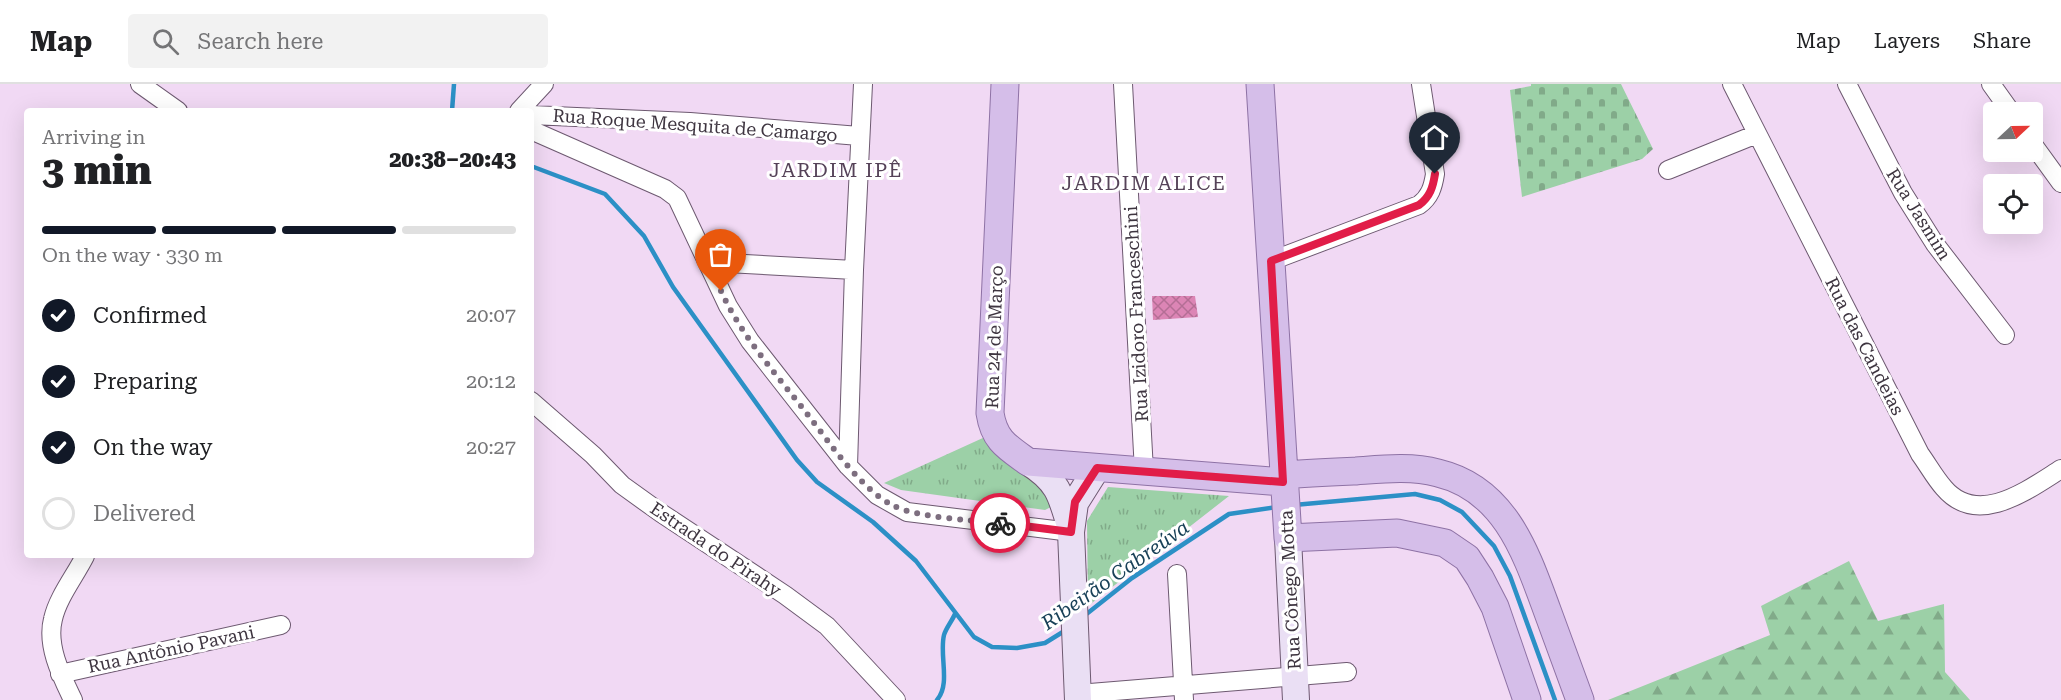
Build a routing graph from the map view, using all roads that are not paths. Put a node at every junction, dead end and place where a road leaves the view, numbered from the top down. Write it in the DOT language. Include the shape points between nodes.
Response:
graph roads {
  1 [pos="140,84"];
  2 [pos="544,84"];
  3 [pos="863,84"];
  4 [pos="1005,84"];
  5 [pos="1124,84"];
  6 [pos="1260,84"];
  7 [pos="1421,84"];
  8 [pos="1732,84"];
  9 [pos="1847,84"];
  10 [pos="1990,84"];
  11 [pos="2004,102"];
  12 [pos="174,108"];
  13 [pos="522,108"];
  14 [pos="534,115"];
  15 [pos="534,131"];
  16 [pos="1757,134"];
  17 [pos="859,136"];
  18 [pos="2043,158"];
  19 [pos="1668,170"];
  20 [pos="2061,183"];
  21 [pos="1271,261"];
  22 [pos="708,262"];
  23 [pos="854,270"];
  24 [pos="2005,335"];
  25 [pos="534,404"];
  26 [pos="848,466"];
  27 [pos="1097,468"];
  28 [pos="2061,469"];
  29 [pos="1144,471"];
  30 [pos="1059,473"];
  31 [pos="1284,483"];
  32 [pos="1287,529"];
  33 [pos="1071,532"];
  34 [pos="84,558"];
  35 [pos="1177,574"];
  36 [pos="281,625"];
  37 [pos="1347,672"];
  38 [pos="60,674"];
  39 [pos="1296,688"];
  40 [pos="1184,693"];
  41 [pos="1078,697"];
  42 [pos="73,700"];
  43 [pos="896,700"];
  44 [pos="1527,700"];
  45 [pos="1580,700"];
  1 -- 12 [label="street"];
  2 -- 13 [label="street"];
  3 -- 17 [label="street"];
  4 -- 30 [label="main road, Rua 24 de Março" via="990,413 996,435 1007,447 1028,462"];
  5 -- 29 [label="street, Rua Izidoro Franceschini"];
  6 -- 21 [label="main road, Rua Cônego Motta"];
  7 -- 21 [label="street" via="1435,174 1426,200"];
  8 -- 16 [label="street, Rua das Candeias"];
  9 -- 24 [label="street, Rua Jasmim" via="1903,193 1935,244"];
  10 -- 11 [label="street"];
  14 -- 17 [label="street, Rua Roque Mesquita de Camargo" via="690,122"];
  15 -- 22 [label="street" via="665,189 676,198"];
  16 -- 19 [label="street"];
  16 -- 28 [label="street, Rua das Candeias" via="1920,454 1946,490 1964,502 1986,506 2007,501"];
  17 -- 23 [label="street"];
  18 -- 20 [label="street"];
  21 -- 31 [label="main road, Rua Cônego Motta"];
  22 -- 23 [label="street"];
  22 -- 26 [label="street" via="750,341"];
  23 -- 26 [label="street"];
  25 -- 43 [label="street, Estrada do Pirahy" via="622,485 827,626"];
  26 -- 33 [label="street" via="877,495 907,512"];
  27 -- 29 [label="main road, Rua 24 de Março"];
  27 -- 30 [label="main road, Rua 24 de Março"];
  27 -- 33 [label="street" via="1075,502"];
  29 -- 31 [label="main road, Rua 24 de Março"];
  30 -- 33 [label="street"];
  31 -- 32 [label="main road, Rua Cônego Motta"];
  31 -- 45 [label="main road, Rua 24 de Março" via="1415,469 1440,473 1483,496 1501,512 1528,557"];
  32 -- 39 [label="street, Rua Cônego Motta"];
  32 -- 44 [label="main road" via="1397,533 1445,543 1467,558 1495,607"];
  33 -- 41 [label="street"];
  34 -- 38 [label="street" via="53,619 52,639"];
  35 -- 40 [label="street"];
  36 -- 38 [label="street, Rua Antônio Pavani"];
  37 -- 39 [label="street"];
  38 -- 42 [label="street"];
  39 -- 40 [label="street"];
  40 -- 41 [label="street"];
}
